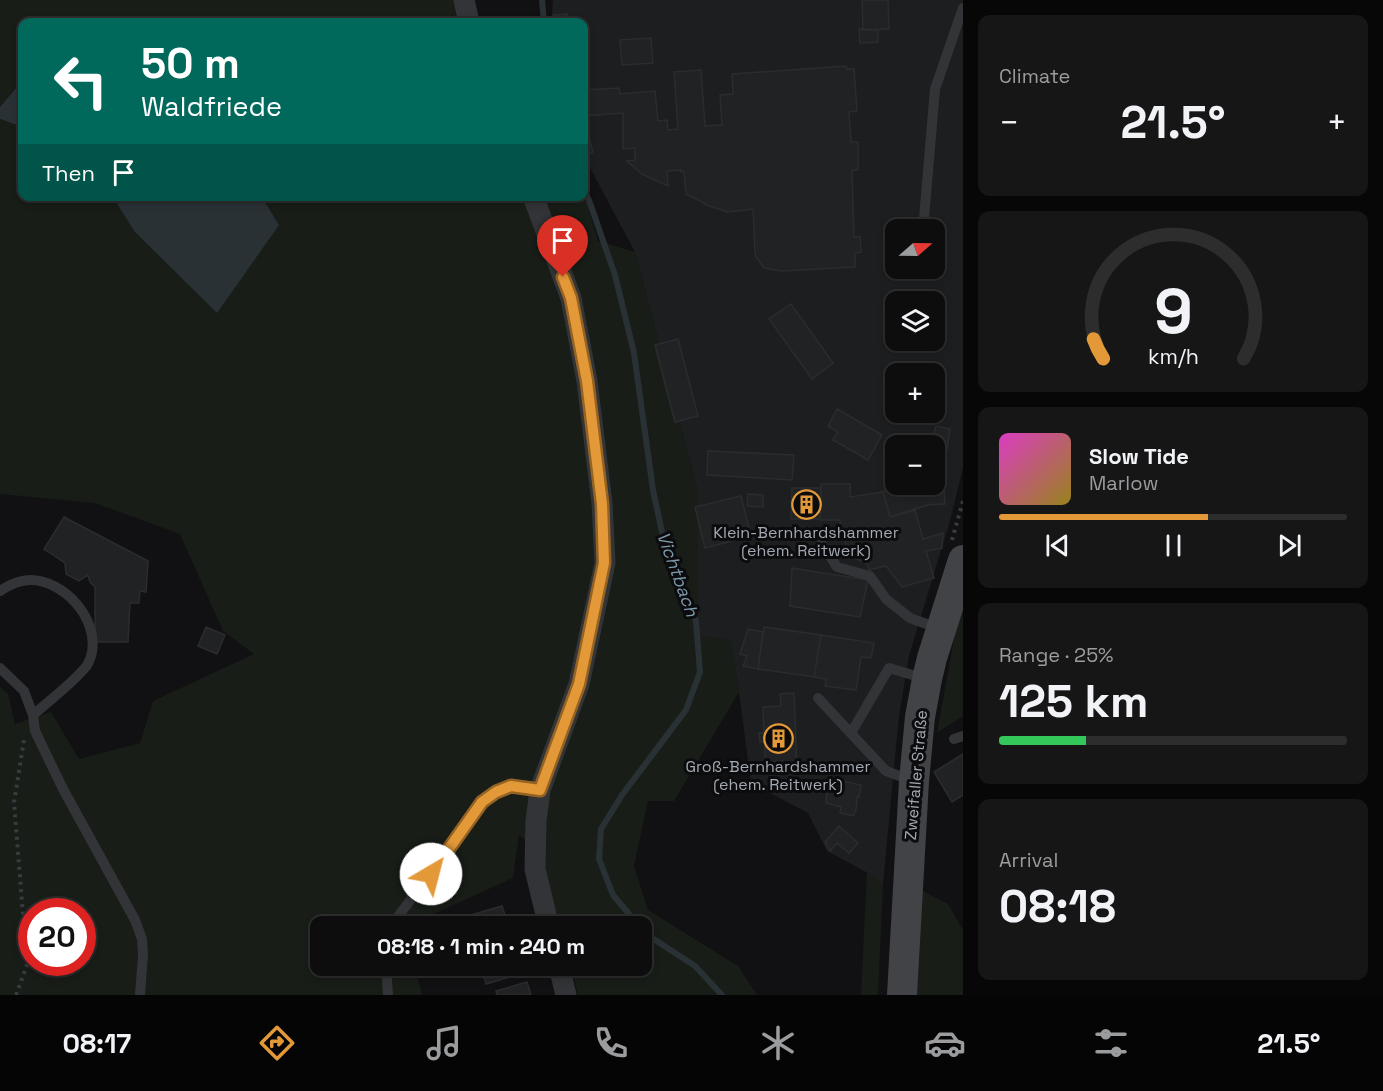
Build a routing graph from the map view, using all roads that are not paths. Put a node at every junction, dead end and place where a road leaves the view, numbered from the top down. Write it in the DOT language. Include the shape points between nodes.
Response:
graph roads {
  1 [pos="464,0"];
  2 [pos="963,8"];
  3 [pos="468,18"];
  4 [pos="534,201"];
  5 [pos="924,219"];
  6 [pos="822,544"];
  7 [pos="963,560"];
  8 [pos="0,591"];
  9 [pos="941,629"];
  10 [pos="0,668"];
  11 [pos="927,679"];
  12 [pos="818,698"];
  13 [pos="31,710"];
  14 [pos="851,733"];
  15 [pos="914,781"];
  16 [pos="540,790"];
  17 [pos="398,916"];
  18 [pos="546,916"];
  19 [pos="387,976"];
  20 [pos="561,976"];
  21 [pos="140,995"];
  22 [pos="388,995"];
  23 [pos="566,995"];
  24 [pos="902,995"];
  1 -- 3 [label="street"];
  2 -- 5 [label="lane" via="935,89"];
  4 -- 16 [label="street" via="571,298 587,381 602,504 604,563 579,684"];
  6 -- 9 [label="lane" via="837,567 870,576 886,599 910,618"];
  7 -- 9 [label="main road, Zweifaller Straße"];
  8 -- 13 [label="lane" via="13,583 31,580 64,591 76,603 92,635 92,652 86,667"];
  9 -- 11 [label="main road, Zweifaller Straße"];
  10 -- 13 [label="lane" via="24,691"];
  11 -- 14 [label="lane" via="890,668"];
  11 -- 15 [label="main road, Zweifaller Straße"];
  12 -- 14 [label="lane"];
  13 -- 21 [label="lane" via="35,731 142,939"];
  14 -- 15 [label="lane" via="886,771"];
  15 -- 24 [label="main road, Zweifaller Straße"];
  16 -- 17 [label="lane" via="511,786 482,802"];
  16 -- 18 [label="street" via="535,869"];
  19 -- 22 [label="lane"];
  20 -- 23 [label="street"];
}
